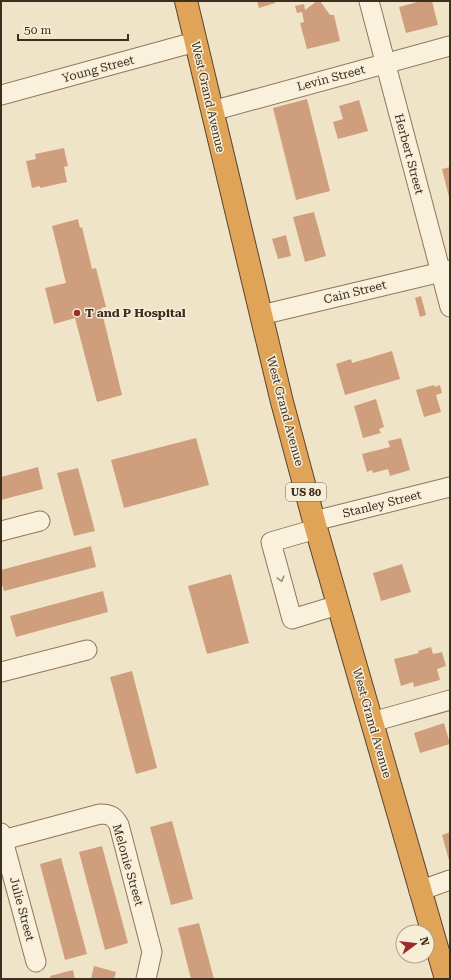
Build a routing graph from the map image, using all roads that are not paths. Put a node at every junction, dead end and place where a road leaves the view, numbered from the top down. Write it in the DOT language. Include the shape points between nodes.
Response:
graph roads {
  1 [pos="186,1"];
  2 [pos="369,1"];
  3 [pos="195,42"];
  4 [pos="450,46"];
  5 [pos="385,64"];
  6 [pos="1,96"];
  7 [pos="212,111"];
  8 [pos="445,271"];
  9 [pos="450,307"];
  10 [pos="261,315"];
  11 [pos="450,487"];
  12 [pos="40,521"];
  13 [pos="315,525"];
  14 [pos="1,532"];
  15 [pos="338,605"];
  16 [pos="87,650"];
  17 [pos="1,672"];
  18 [pos="450,700"];
  19 [pos="372,722"];
  20 [pos="2,836"];
  21 [pos="450,880"];
  22 [pos="419,891"];
  23 [pos="36,962"];
  24 [pos="146,979"];
  25 [pos="446,979"];
  1 -- 3 [label="highway, West Grand Avenue / US 80"];
  2 -- 5 [label="street, Herbert Street"];
  3 -- 6 [label="street, Young Street"];
  3 -- 7 [label="highway, West Grand Avenue / US 80"];
  4 -- 5 [label="street, Levin Street"];
  5 -- 7 [label="street, Levin Street"];
  5 -- 8 [label="street, Herbert Street"];
  7 -- 10 [label="highway, West Grand Avenue / US 80"];
  8 -- 9 [label="street, Herbert Street"];
  8 -- 10 [label="street, Cain Street"];
  10 -- 13 [label="highway, West Grand Avenue / US 80"];
  11 -- 13 [label="street, Stanley Street"];
  12 -- 14 [label="street"];
  13 -- 15 [label="highway, West Grand Avenue / US 80"];
  13 -- 15 [label="street, Stanley Street, one-way" via="270,542 292,619"];
  15 -- 19 [label="highway, West Grand Avenue / US 80"];
  16 -- 17 [label="street"];
  18 -- 19 [label="street"];
  19 -- 22 [label="highway, West Grand Avenue / US 80"];
  20 -- 23 [label="street, Julie Street"];
  20 -- 24 [label="street, Melonie Street" via="100,814 109,814 115,818 152,952"];
  21 -- 22 [label="street"];
  22 -- 25 [label="highway, West Grand Avenue / US 80"];
}
